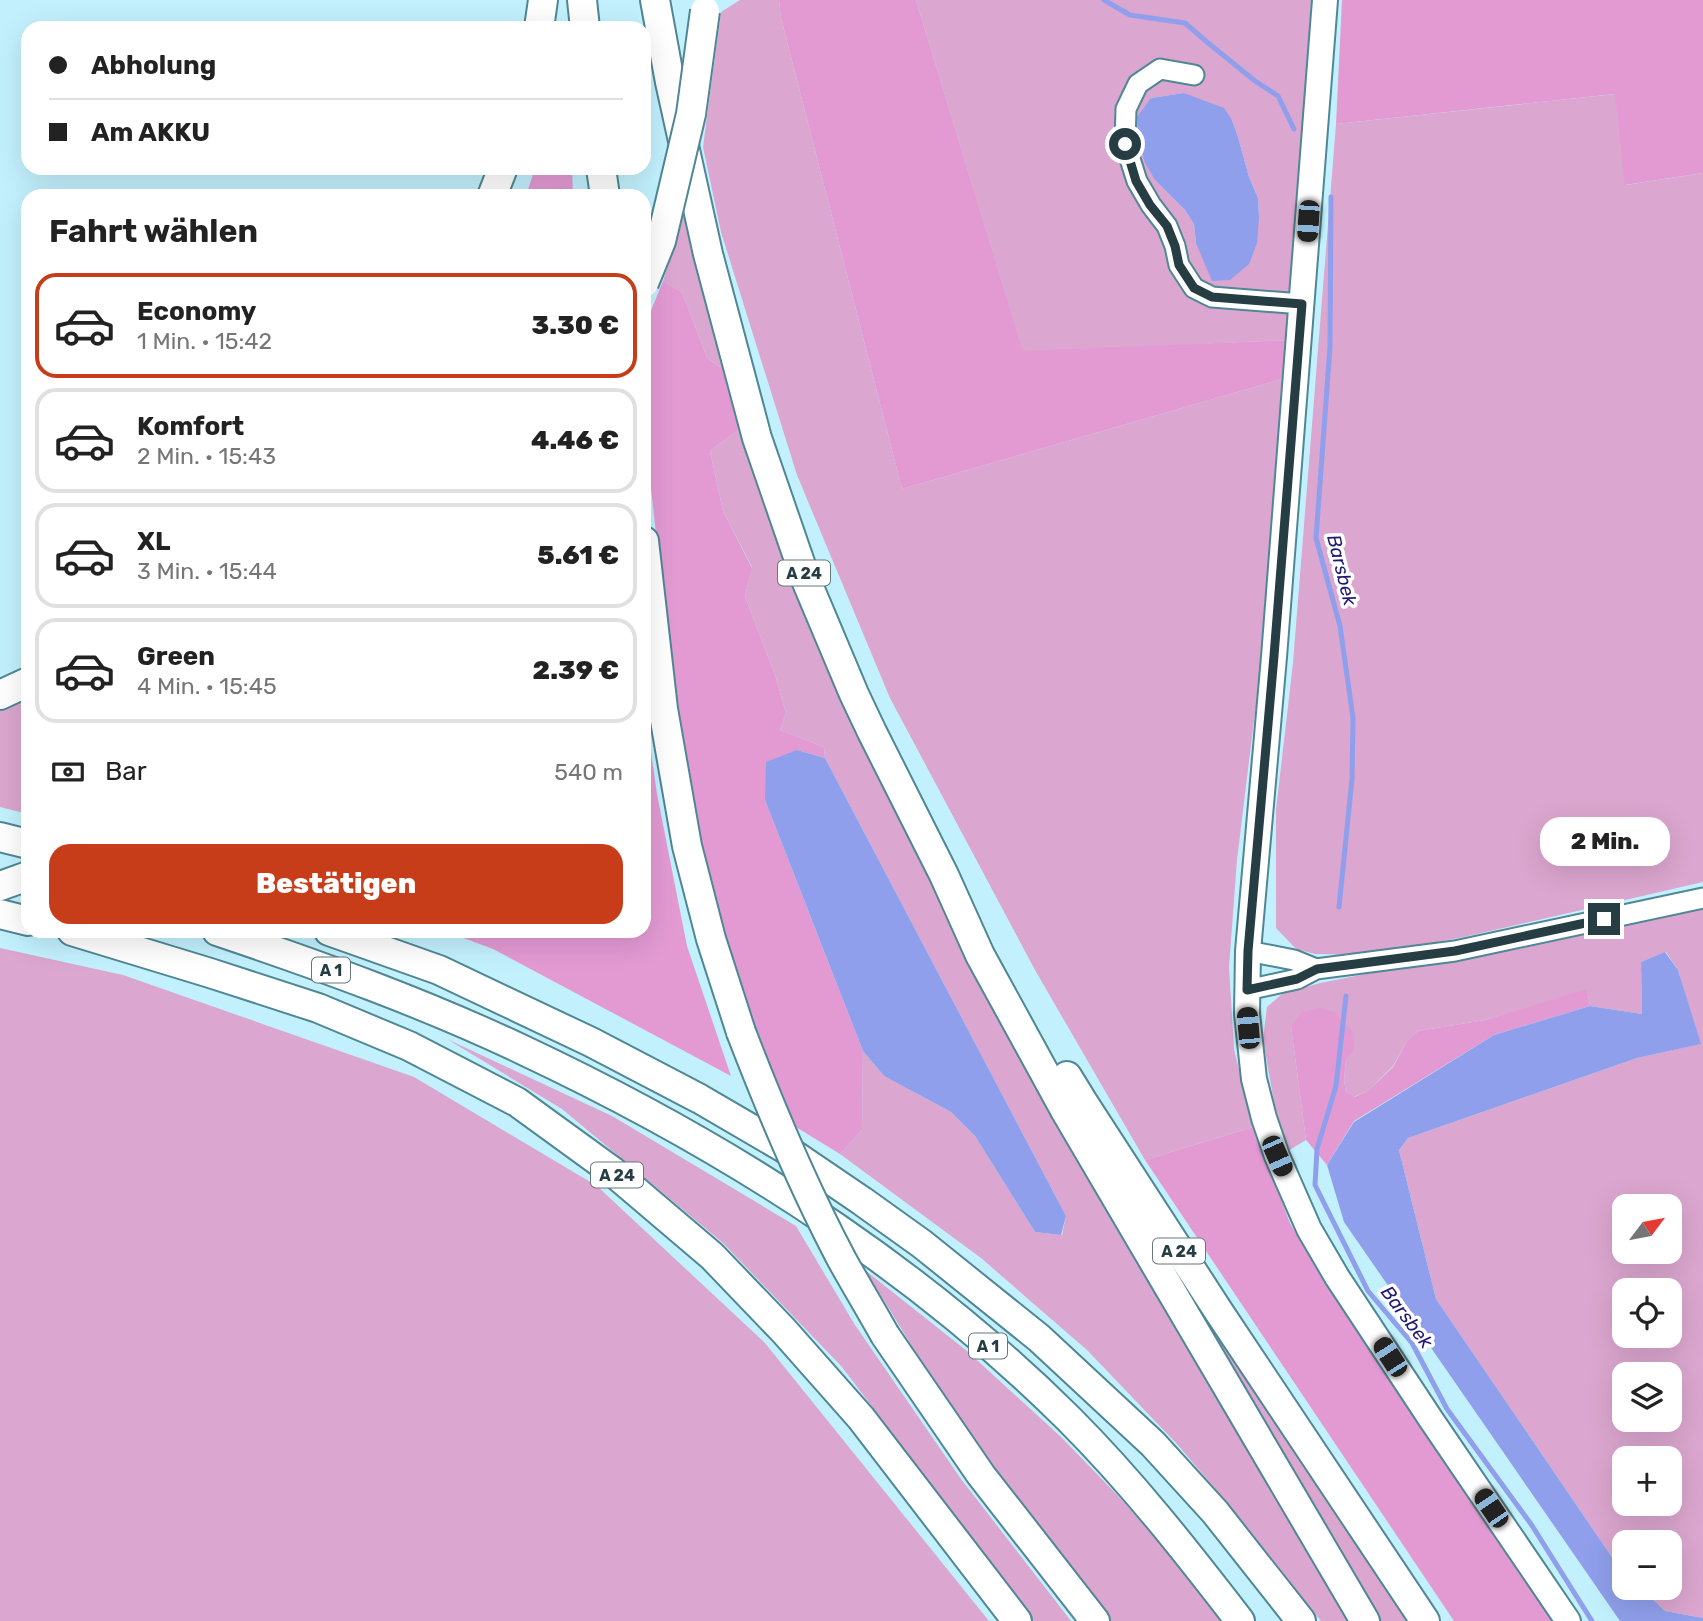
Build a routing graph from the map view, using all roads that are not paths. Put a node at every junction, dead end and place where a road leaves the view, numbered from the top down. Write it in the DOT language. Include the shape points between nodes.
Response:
graph roads {
  1 [pos="543,0"];
  2 [pos="582,0"];
  3 [pos="654,0"];
  4 [pos="1325,0"];
  5 [pos="705,6"];
  6 [pos="540,21"];
  7 [pos="584,21"];
  8 [pos="1194,75"];
  9 [pos="651,266"];
  10 [pos="1302,304"];
  11 [pos="651,603"];
  12 [pos="21,685"];
  13 [pos="0,695"];
  14 [pos="0,837"];
  15 [pos="21,842"];
  16 [pos="0,873"];
  17 [pos="944,875"];
  18 [pos="21,877"];
  19 [pos="21,880"];
  20 [pos="0,886"];
  21 [pos="1703,898"];
  22 [pos="0,914"];
  23 [pos="21,919"];
  24 [pos="95,938"];
  25 [pos="237,938"];
  26 [pos="349,938"];
  27 [pos="1248,951"];
  28 [pos="1317,969"];
  29 [pos="1247,990"];
  30 [pos="1090,1387"];
  31 [pos="1017,1621"];
  32 [pos="1095,1621"];
  33 [pos="1240,1621"];
  34 [pos="1280,1621"];
  35 [pos="1301,1621"];
  36 [pos="1365,1621"];
  37 [pos="1425,1621"];
  38 [pos="1568,1621"];
  1 -- 6 [label="highway"];
  2 -- 7 [label="highway"];
  3 -- 17 [label="highway, A 24" via="708,254 757,438 806,579 849,681"];
  4 -- 10 [label="main road"];
  5 -- 9 [label="highway, bridge" via="691,114"];
  8 -- 10 [label="street" via="1160,69 1138,84 1126,109 1125,144 1136,181 1167,226 1179,265 1194,288 1212,297"];
  10 -- 27 [label="main road"];
  11 -- 32 [label="highway, bridge" via="663,709 687,846 711,939 770,1108 842,1260 886,1335 981,1475"];
  12 -- 13 [label="highway"];
  14 -- 15 [label="highway"];
  16 -- 18 [label="highway"];
  17 -- 36 [label="highway, A 24" via="980,955 1066,1112"];
  17 -- 37 [label="highway, A 24" via="993,948 1083,1102"];
  19 -- 20 [label="highway, bridge"];
  21 -- 28 [label="street" via="1455,951"];
  22 -- 23 [label="highway"];
  24 -- 31 [label="highway, A 24" via="318,1008 409,1046 517,1102 601,1163 712,1256 784,1331 861,1418"];
  25 -- 33 [label="highway, A 1" via="371,986 523,1049 682,1132 842,1230 1015,1368 1069,1420 1131,1484"];
  26 -- 30 [label="highway, A 1" via="439,970 591,1042 784,1148 922,1244 1038,1338"];
  27 -- 28 [label="street"];
  27 -- 29 [label="main road"];
  28 -- 29 [label="street" via="1297,979"];
  29 -- 38 [label="main road" via="1249,1042 1264,1118 1309,1229"];
  30 -- 34 [label="highway, A 1" via="1198,1513"];
  30 -- 35 [label="highway, A 1" via="1153,1444 1215,1512"];
}
